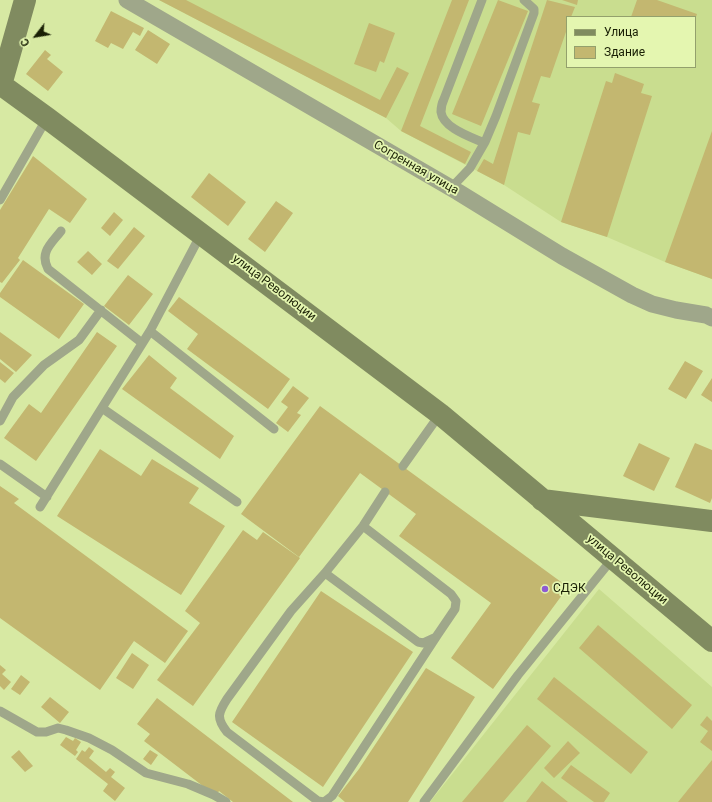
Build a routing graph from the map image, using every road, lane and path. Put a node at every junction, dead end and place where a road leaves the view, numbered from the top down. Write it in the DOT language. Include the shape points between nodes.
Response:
graph roads {
  1 [pos="25,0"];
  2 [pos="128,0"];
  3 [pos="482,0"];
  4 [pos="524,0"];
  5 [pos="0,84"];
  6 [pos="47,118"];
  7 [pos="484,143"];
  8 [pos="451,188"];
  9 [pos="0,198"];
  10 [pos="61,231"];
  11 [pos="201,234"];
  12 [pos="100,310"];
  13 [pos="712,318"];
  14 [pos="150,331"];
  15 [pos="142,343"];
  16 [pos="102,408"];
  17 [pos="440,414"];
  18 [pos="0,421"];
  19 [pos="274,429"];
  20 [pos="0,464"];
  21 [pos="403,466"];
  22 [pos="385,492"];
  23 [pos="47,497"];
  24 [pos="542,500"];
  25 [pos="237,502"];
  26 [pos="40,507"];
  27 [pos="712,521"];
  28 [pos="363,526"];
  29 [pos="613,558"];
  30 [pos="326,573"];
  31 [pos="438,634"];
  32 [pos="712,641"];
  33 [pos="0,711"];
  34 [pos="226,802"];
  35 [pos="424,802"];
  1 -- 5 [label="main road"];
  2 -- 8 [label="street, Согренная улица"];
  3 -- 7 [label="lane" via="441,113 451,127"];
  4 -- 7 [label="lane" via="534,9 534,13"];
  5 -- 6 [label="main road, улица Революции"];
  6 -- 9 [label="lane"];
  6 -- 11 [label="main road, улица Революции"];
  7 -- 8 [label="lane" via="470,168"];
  8 -- 13 [label="street, Согренная улица" via="562,256 632,295 652,304"];
  10 -- 12 [label="lane" via="45,252 44,258 48,268"];
  11 -- 14 [label="lane"];
  11 -- 17 [label="main road, улица Революции"];
  12 -- 15 [label="lane"];
  12 -- 18 [label="lane" via="79,340 44,365 13,397"];
  14 -- 15 [label="lane"];
  14 -- 19 [label="lane"];
  15 -- 16 [label="lane"];
  16 -- 23 [label="lane"];
  16 -- 25 [label="lane"];
  17 -- 21 [label="lane"];
  17 -- 24 [label="main road, улица Революции"];
  20 -- 23 [label="lane"];
  22 -- 28 [label="lane"];
  23 -- 26 [label="lane"];
  24 -- 27 [label="main road"];
  24 -- 29 [label="main road, улица Революции"];
  28 -- 30 [label="lane"];
  28 -- 31 [label="lane" via="451,594 456,601 455,609"];
  29 -- 32 [label="main road, улица Революции"];
  29 -- 35 [label="lane" via="518,675"];
  30 -- 31 [label="lane" via="418,642 428,641"];
  30 -- 31 [label="lane" via="291,611 227,699 219,715 227,732 318,801 324,802 332,796"];
  33 -- 34 [label="lane" via="37,732 58,728 88,738 112,750 146,773 188,784"];
}
